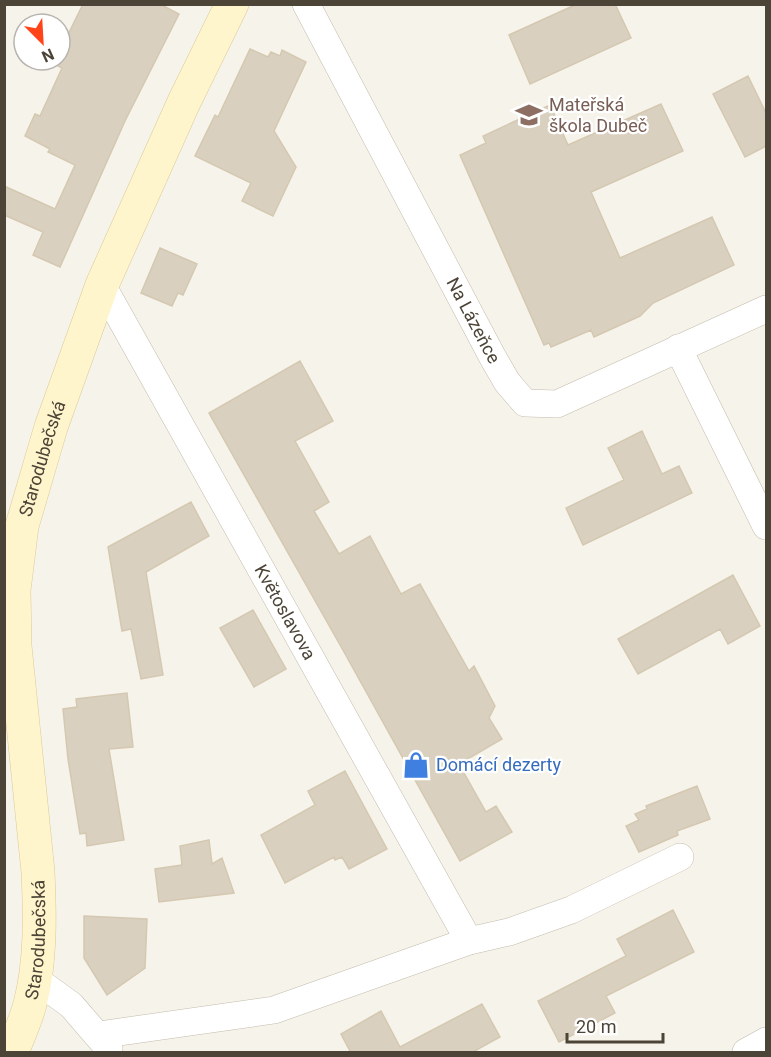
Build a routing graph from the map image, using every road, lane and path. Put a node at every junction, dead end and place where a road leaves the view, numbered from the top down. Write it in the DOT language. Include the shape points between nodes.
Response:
graph roads {
  1 [pos="232,4"];
  2 [pos="306,4"];
  3 [pos="102,285"];
  4 [pos="766,309"];
  5 [pos="678,348"];
  6 [pos="766,526"];
  7 [pos="680,857"];
  8 [pos="469,941"];
  9 [pos="35,979"];
  10 [pos="766,1041"];
  11 [pos="106,1044"];
  12 [pos="12,1053"];
  13 [pos="746,1053"];
  1 -- 3 [label="street, Starodubečská"];
  2 -- 5 [label="street, Na Lázeňce" via="492,356 525,403 557,404"];
  3 -- 8 [label="street, Květoslavova"];
  3 -- 9 [label="street, Starodubečská" via="51,427 22,526 14,590 17,681 40,907"];
  4 -- 5 [label="street, Na Lázeňce"];
  5 -- 6 [label="street"];
  7 -- 8 [label="street" via="571,910 509,932"];
  8 -- 11 [label="street" via="274,1010"];
  9 -- 11 [label="street" via="71,1005"];
  9 -- 12 [label="street, Starodubečská"];
  10 -- 13 [label="street"];
}
